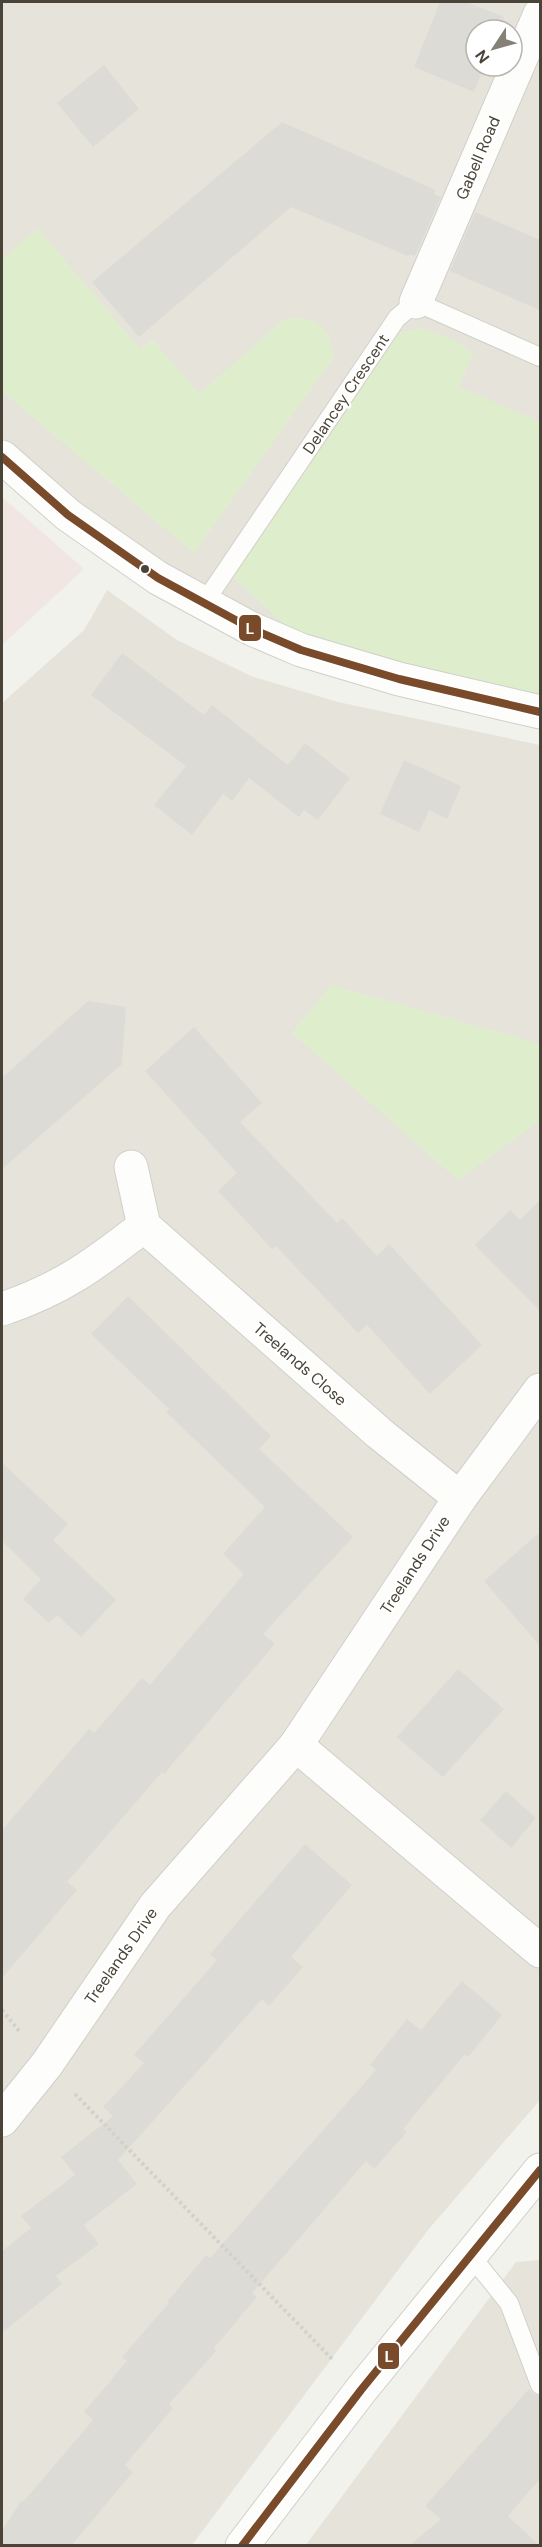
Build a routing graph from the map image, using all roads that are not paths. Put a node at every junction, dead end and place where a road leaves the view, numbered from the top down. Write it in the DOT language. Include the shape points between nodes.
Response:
graph roads {
  1 [pos="540,14"];
  2 [pos="416,302"];
  3 [pos="540,357"];
  4 [pos="2,457"];
  5 [pos="204,603"];
  6 [pos="540,712"];
  7 [pos="131,1167"];
  8 [pos="144,1226"];
  9 [pos="2,1310"];
  10 [pos="540,1390"];
  11 [pos="460,1498"];
  12 [pos="296,1745"];
  13 [pos="540,1951"];
  14 [pos="2,2120"];
  15 [pos="536,2185"];
  16 [pos="471,2256"];
  17 [pos="540,2385"];
  18 [pos="242,2546"];
  1 -- 2 [label="street, Gabell Road"];
  2 -- 3 [label="lane"];
  2 -- 5 [label="lane, Delancey Crescent" via="397,318"];
  4 -- 5 [label="street" via="68,515 158,578"];
  5 -- 6 [label="street" via="301,650 399,679"];
  7 -- 8 [label="street"];
  8 -- 9 [label="street" via="74,1278 37,1298"];
  8 -- 11 [label="street, Treelands Close" via="379,1433"];
  10 -- 11 [label="street, Treelands Drive"];
  11 -- 12 [label="street, Treelands Drive"];
  12 -- 13 [label="street"];
  12 -- 14 [label="street, Treelands Drive" via="155,1906 47,2064"];
  15 -- 16 [label="street"];
  16 -- 17 [label="lane" via="509,2303"];
  16 -- 18 [label="street" via="361,2390"];
}
